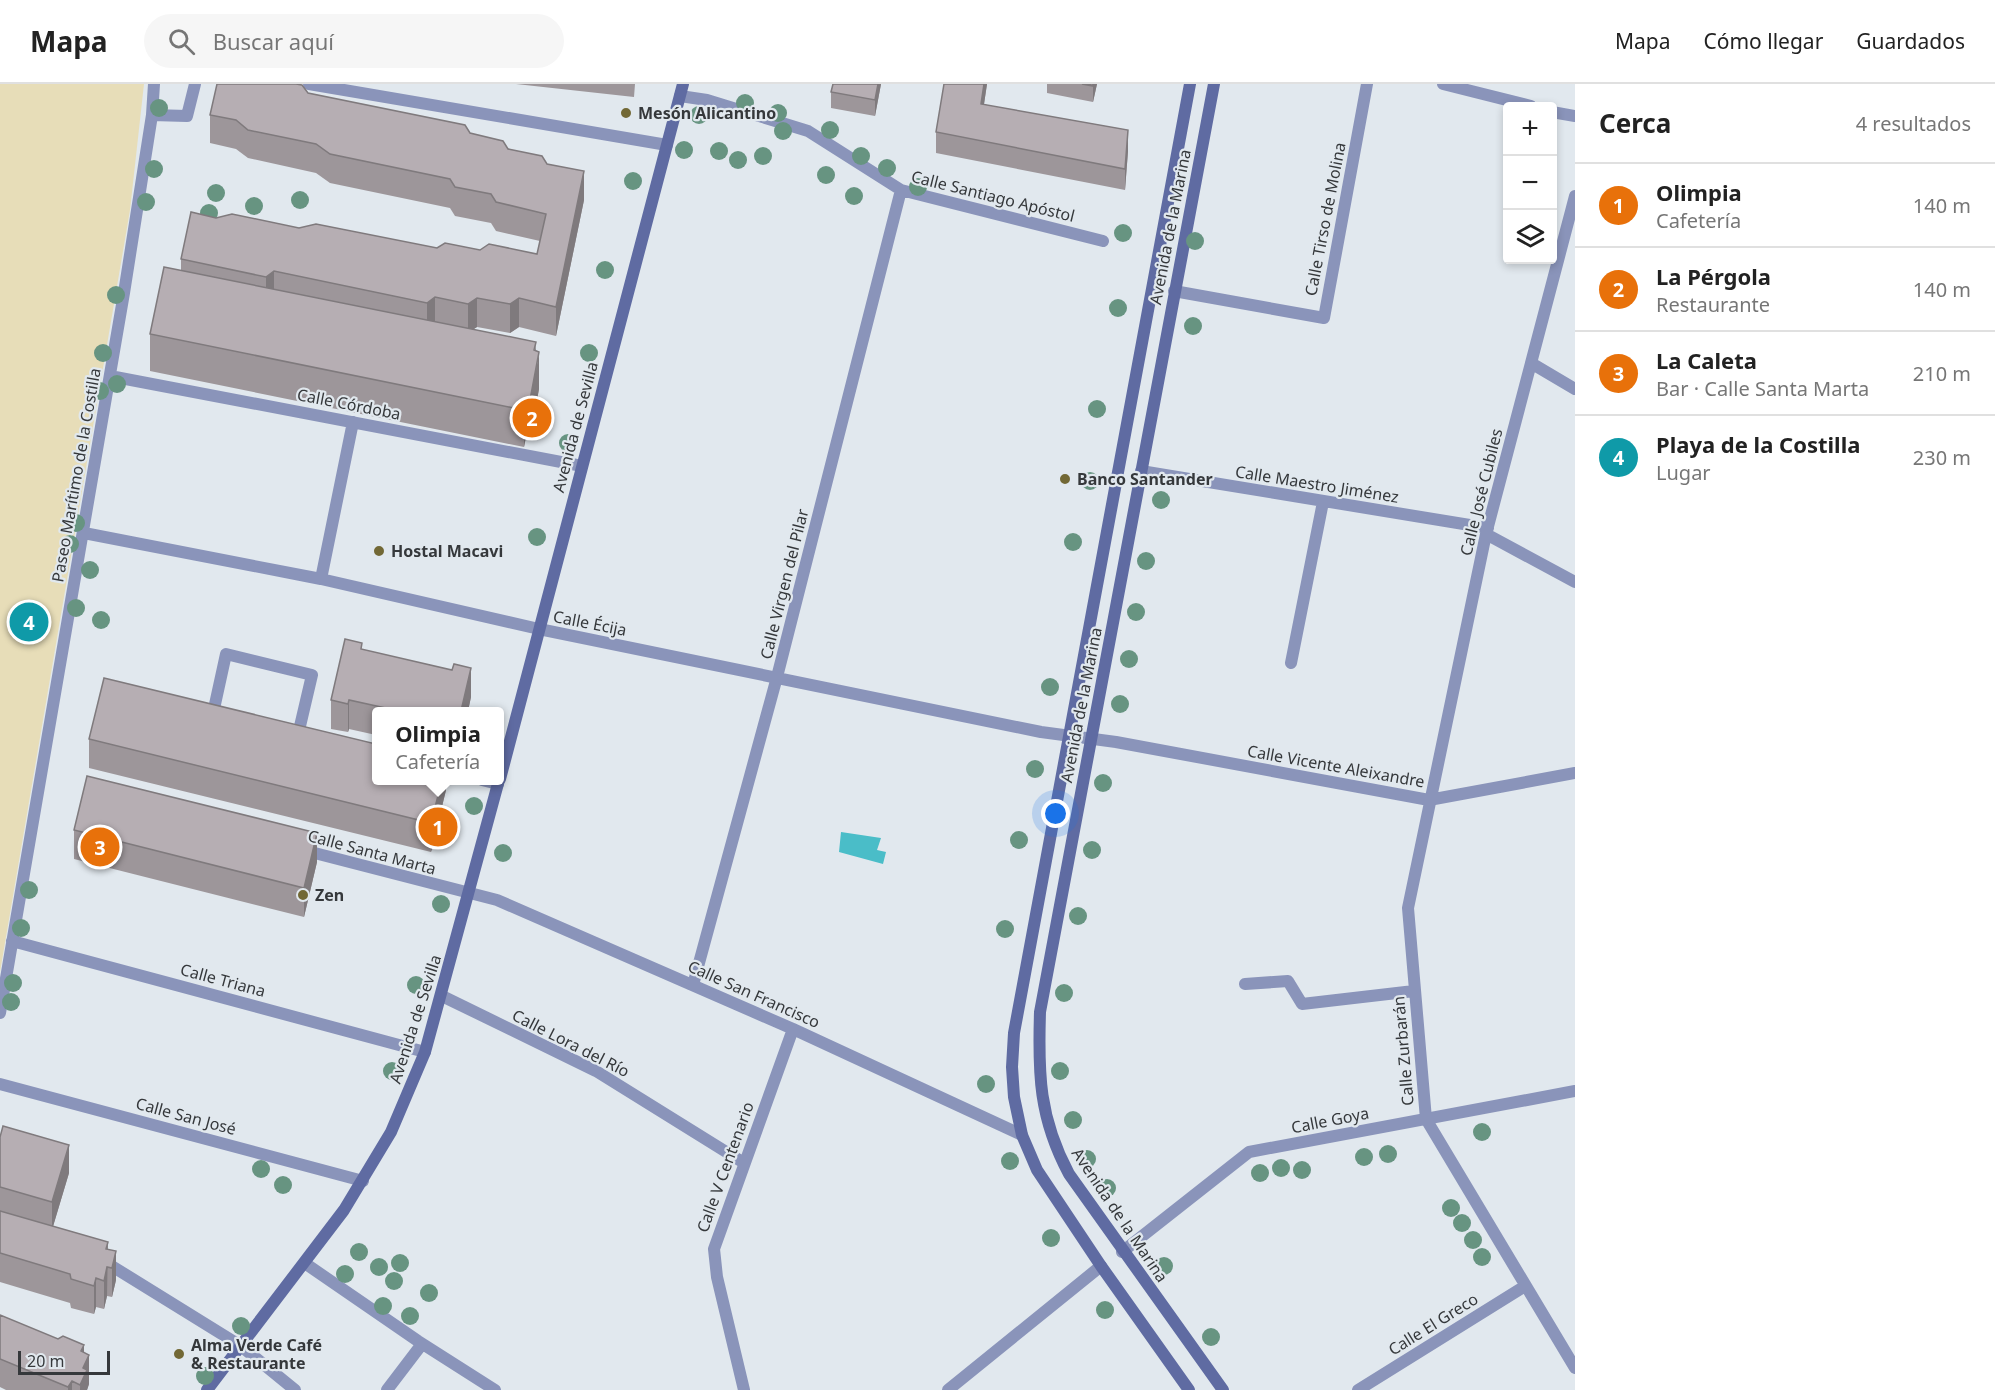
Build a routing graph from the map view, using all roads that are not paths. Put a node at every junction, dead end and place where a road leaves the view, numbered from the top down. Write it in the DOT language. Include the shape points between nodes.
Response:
graph roads {
  1 [pos="154,84"];
  2 [pos="195,84"];
  3 [pos="309,84"];
  4 [pos="1190,84"];
  5 [pos="1214,84"];
  6 [pos="1368,84"];
  7 [pos="1443,84"];
  8 [pos="681,90"];
  9 [pos="1515,102"];
  10 [pos="1557,113"];
  11 [pos="152,115"];
  12 [pos="1575,116"];
  13 [pos="667,145"];
  14 [pos="901,190"];
  15 [pos="1575,196"];
  16 [pos="1570,239"];
  17 [pos="1103,241"];
  18 [pos="1174,291"];
  19 [pos="1531,363"];
  20 [pos="110,376"];
  21 [pos="1575,389"];
  22 [pos="352,422"];
  23 [pos="582,466"];
  24 [pos="1141,471"];
  25 [pos="1323,502"];
  26 [pos="1487,531"];
  27 [pos="84,533"];
  28 [pos="321,579"];
  29 [pos="1575,582"];
  30 [pos="539,629"];
  31 [pos="1291,663"];
  32 [pos="777,677"];
  33 [pos="223,721"];
  34 [pos="1070,736"];
  35 [pos="298,739"];
  36 [pos="1091,739"];
  37 [pos="504,762"];
  38 [pos="1575,773"];
  39 [pos="498,785"];
  40 [pos="1429,800"];
  41 [pos="287,846"];
  42 [pos="469,894"];
  43 [pos="12,941"];
  44 [pos="1245,984"];
  45 [pos="693,985"];
  46 [pos="1414,991"];
  47 [pos="442,996"];
  48 [pos="0,1013"];
  49 [pos="793,1029"];
  50 [pos="425,1052"];
  51 [pos="0,1084"];
  52 [pos="1575,1091"];
  53 [pos="1426,1119"];
  54 [pos="1022,1135"];
  55 [pos="744,1163"];
  56 [pos="363,1181"];
  57 [pos="1122,1252"];
  58 [pos="88,1256"];
  59 [pos="306,1264"];
  60 [pos="1101,1266"];
  61 [pos="1525,1286"];
  62 [pos="420,1343"];
  63 [pos="240,1346"];
  64 [pos="1575,1368"];
  65 [pos="207,1390"];
  66 [pos="295,1390"];
  67 [pos="387,1390"];
  68 [pos="495,1390"];
  69 [pos="744,1390"];
  70 [pos="948,1390"];
  71 [pos="1189,1390"];
  72 [pos="1223,1390"];
  73 [pos="1358,1390"];
  1 -- 11 [label="street, Paseo Marítimo de la Costilla"];
  2 -- 11 [label="street" via="187,116"];
  3 -- 13 [label="street"];
  4 -- 34 [label="street, Avenida de la Marina"];
  5 -- 18 [label="street, Avenida de la Marina"];
  6 -- 18 [label="street, Calle Tirso de Molina" via="1324,318"];
  7 -- 9 [label="street"];
  8 -- 13 [label="street, Avenida de Sevilla"];
  8 -- 14 [label="street, Calle Santiago Apóstol" via="808,131"];
  10 -- 12 [label="street"];
  11 -- 20 [label="street, Paseo Marítimo de la Costilla"];
  13 -- 23 [label="street, Avenida de Sevilla"];
  14 -- 17 [label="street, Calle Santiago Apóstol"];
  14 -- 32 [label="street, Calle Virgen del Pilar"];
  15 -- 16 [label="street, Calle José Cubiles"];
  16 -- 19 [label="street, Calle José Cubiles"];
  18 -- 24 [label="street, Avenida de la Marina"];
  19 -- 21 [label="street"];
  19 -- 26 [label="street, Calle José Cubiles"];
  20 -- 22 [label="street, Calle Córdoba"];
  20 -- 27 [label="street, Paseo Marítimo de la Costilla"];
  22 -- 23 [label="street, Calle Córdoba"];
  22 -- 28 [label="street"];
  23 -- 30 [label="street, Avenida de Sevilla"];
  24 -- 25 [label="street, Calle Maestro Jiménez"];
  24 -- 36 [label="street, Avenida de la Marina"];
  25 -- 26 [label="street, Calle Maestro Jiménez"];
  25 -- 31 [label="street"];
  26 -- 29 [label="street, Calle Maestro Jiménez"];
  26 -- 40 [label="street, Calle José Cubiles"];
  27 -- 28 [label="street, Calle Écija"];
  27 -- 43 [label="street, Paseo Marítimo de la Costilla"];
  28 -- 30 [label="street, Calle Écija"];
  30 -- 32 [label="street, Calle Écija"];
  30 -- 37 [label="street, Avenida de Sevilla"];
  32 -- 34 [label="street, Calle Écija"];
  32 -- 45 [label="street, Calle Virgen del Pilar"];
  33 -- 35 [label="street" via="212,718 226,654 312,675"];
  34 -- 36 [label="street, Calle Écija"];
  34 -- 54 [label="street, Avenida de la Marina" via="1014,1033 1013,1077"];
  36 -- 40 [label="street, Calle Vicente Aleixandre"];
  36 -- 57 [label="street, Avenida de la Marina" via="1040,1012 1038,1064 1052,1143"];
  38 -- 40 [label="street, Calle Vicente Aleixandre"];
  39 -- 42 [label="street, Avenida de Sevilla"];
  40 -- 46 [label="street, Calle Zurbarán" via="1408,909"];
  41 -- 42 [label="street, Calle Santa Marta"];
  42 -- 45 [label="street, Calle San Francisco" via="497,900"];
  42 -- 47 [label="street, Avenida de Sevilla"];
  43 -- 48 [label="street, Paseo Marítimo de la Costilla"];
  43 -- 50 [label="street, Calle Triana"];
  44 -- 46 [label="street" via="1288,981 1302,1004"];
  45 -- 49 [label="street, Calle San Francisco"];
  46 -- 53 [label="street, Calle Zurbarán"];
  47 -- 50 [label="street, Avenida de Sevilla"];
  47 -- 55 [label="street, Calle Lora del Río" via="596,1071"];
  49 -- 54 [label="street, Calle San Francisco"];
  49 -- 55 [label="street, Calle V Centenario"];
  50 -- 56 [label="street, Avenida de Sevilla" via="391,1131"];
  51 -- 56 [label="street, Calle San José"];
  52 -- 53 [label="street, Calle Goya"];
  53 -- 57 [label="street, Calle Goya" via="1249,1152"];
  53 -- 61 [label="street, Calle Zurbarán"];
  54 -- 60 [label="street, Avenida de la Marina" via="1037,1170"];
  55 -- 69 [label="street, Calle V Centenario" via="714,1249"];
  56 -- 59 [label="street, Avenida de Sevilla"];
  57 -- 72 [label="street, Avenida de la Marina"];
  58 -- 63 [label="street" via="110,1263"];
  59 -- 62 [label="street"];
  59 -- 63 [label="street, Avenida de Sevilla"];
  60 -- 70 [label="street"];
  60 -- 71 [label="street, Avenida de la Marina"];
  61 -- 64 [label="street, Calle Zurbarán"];
  61 -- 73 [label="street, Calle El Greco"];
  62 -- 67 [label="street"];
  62 -- 68 [label="street"];
  63 -- 65 [label="street, Avenida de Sevilla"];
  63 -- 66 [label="street"];
}
